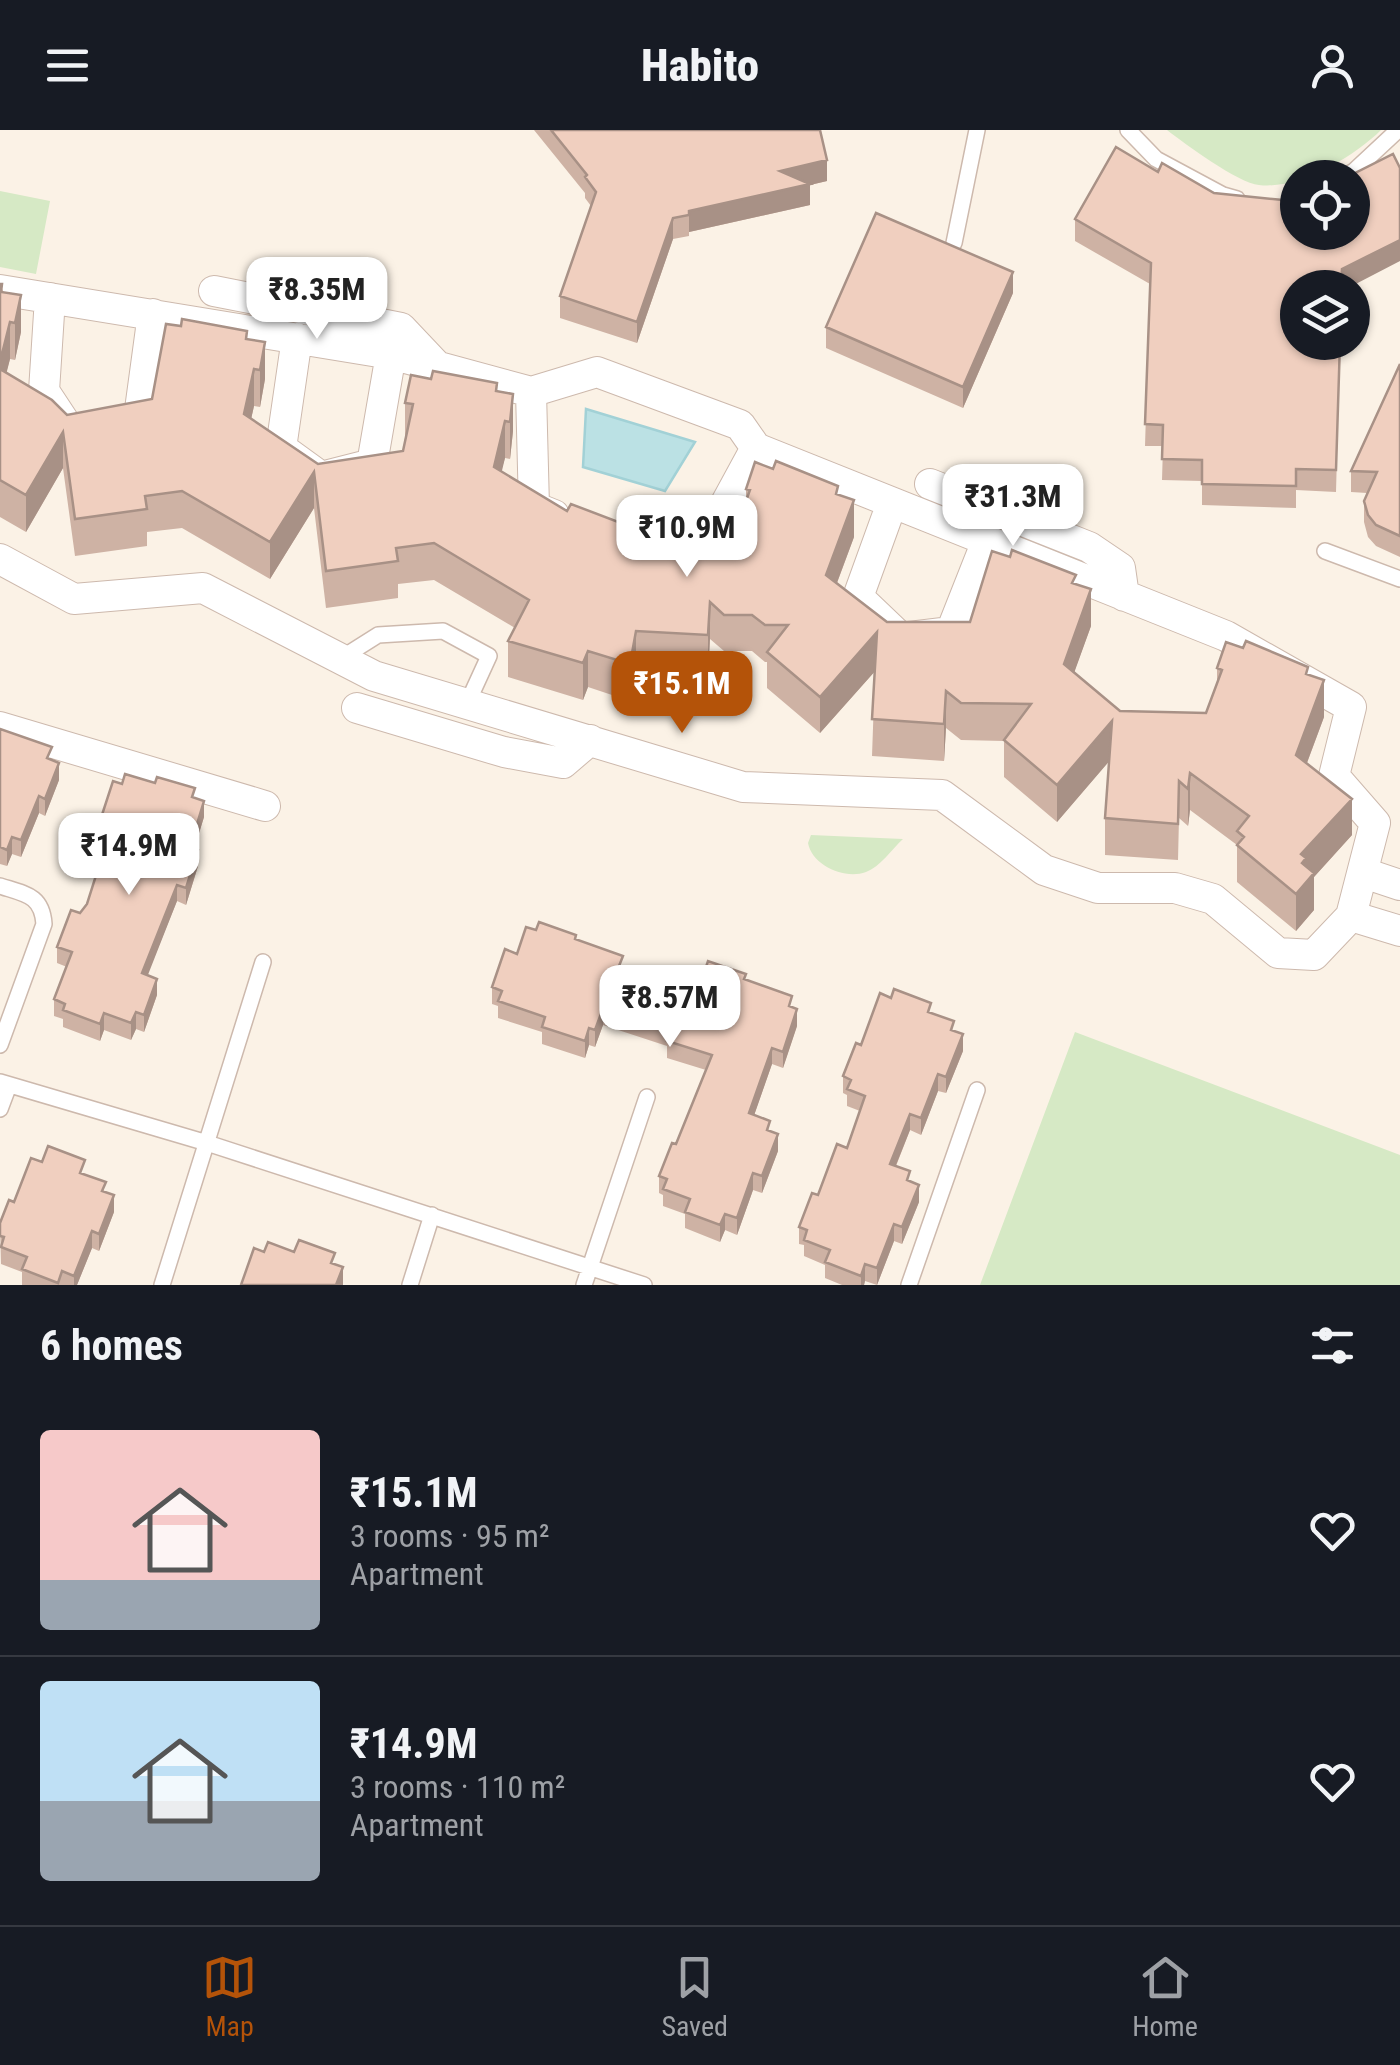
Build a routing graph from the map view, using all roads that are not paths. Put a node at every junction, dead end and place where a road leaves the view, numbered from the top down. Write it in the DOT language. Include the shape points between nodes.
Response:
graph roads {
  1 [pos="977,130"];
  2 [pos="1128,130"];
  3 [pos="1398,130"];
  4 [pos="1365,160"];
  5 [pos="1254,202"];
  6 [pos="954,242"];
  7 [pos="0,290"];
  8 [pos="214,291"];
  9 [pos="50,298"];
  10 [pos="153,314"];
  11 [pos="298,338"];
  12 [pos="391,354"];
  13 [pos="436,366"];
  14 [pos="531,392"];
  15 [pos="756,448"];
  16 [pos="930,484"];
  17 [pos="892,503"];
  18 [pos="584,526"];
  19 [pos="987,541"];
  20 [pos="650,546"];
  21 [pos="1325,551"];
  22 [pos="0,559"];
  23 [pos="1400,579"];
  24 [pos="1124,596"];
  25 [pos="340,658"];
  26 [pos="467,704"];
  27 [pos="358,708"];
  28 [pos="0,727"];
  29 [pos="590,740"];
  30 [pos="265,806"];
  31 [pos="1364,873"];
  32 [pos="1400,885"];
  33 [pos="0,886"];
  34 [pos="1351,916"];
  35 [pos="1400,931"];
  36 [pos="262,962"];
  37 [pos="0,1045"];
  38 [pos="4,1084"];
  39 [pos="977,1090"];
  40 [pos="647,1097"];
  41 [pos="0,1109"];
  42 [pos="208,1143"];
  43 [pos="432,1215"];
  44 [pos="590,1267"];
  45 [pos="162,1285"];
  46 [pos="410,1285"];
  47 [pos="584,1285"];
  48 [pos="644,1285"];
  49 [pos="908,1285"];
  1 -- 6 [label="lane"];
  2 -- 5 [label="lane" via="1156,160 1223,195"];
  3 -- 4 [label="lane"];
  7 -- 9 [label="street"];
  8 -- 13 [label="street" via="401,328"];
  9 -- 10 [label="street"];
  9 -- 10 [label="street" via="44,391 73,434 139,417"];
  10 -- 11 [label="street"];
  11 -- 12 [label="street"];
  11 -- 12 [label="street" via="281,448 321,477 372,464"];
  12 -- 13 [label="street"];
  13 -- 14 [label="street"];
  14 -- 15 [label="street" via="597,372 740,425"];
  14 -- 18 [label="street" via="534,507"];
  15 -- 17 [label="street"];
  15 -- 20 [label="street" via="700,551"];
  16 -- 24 [label="street" via="1089,548 1120,568"];
  17 -- 19 [label="street"];
  17 -- 19 [label="street" via="858,597 901,638 951,632"];
  19 -- 24 [label="street"];
  21 -- 23 [label="lane"];
  22 -- 25 [label="street" via="74,599 203,588"];
  24 -- 31 [label="street" via="1226,636 1351,707 1334,776 1375,823"];
  25 -- 26 [label="street" via="374,676"];
  25 -- 26 [label="lane" via="378,635 444,631 489,656"];
  26 -- 29 [label="street"];
  27 -- 29 [label="street" via="564,763"];
  28 -- 30 [label="street"];
  29 -- 34 [label="street" via="743,787 942,795 1044,870 1098,888 1175,888 1213,899 1278,953 1314,955"];
  31 -- 32 [label="street"];
  31 -- 34 [label="street"];
  33 -- 37 [label="lane" via="35,897 44,924"];
  34 -- 35 [label="street"];
  36 -- 42 [label="lane"];
  38 -- 41 [label="lane"];
  38 -- 42 [label="lane"];
  39 -- 49 [label="lane"];
  40 -- 44 [label="lane"];
  42 -- 43 [label="lane"];
  42 -- 45 [label="lane"];
  43 -- 44 [label="lane"];
  43 -- 46 [label="lane"];
  44 -- 47 [label="lane"];
  44 -- 48 [label="lane"];
}
